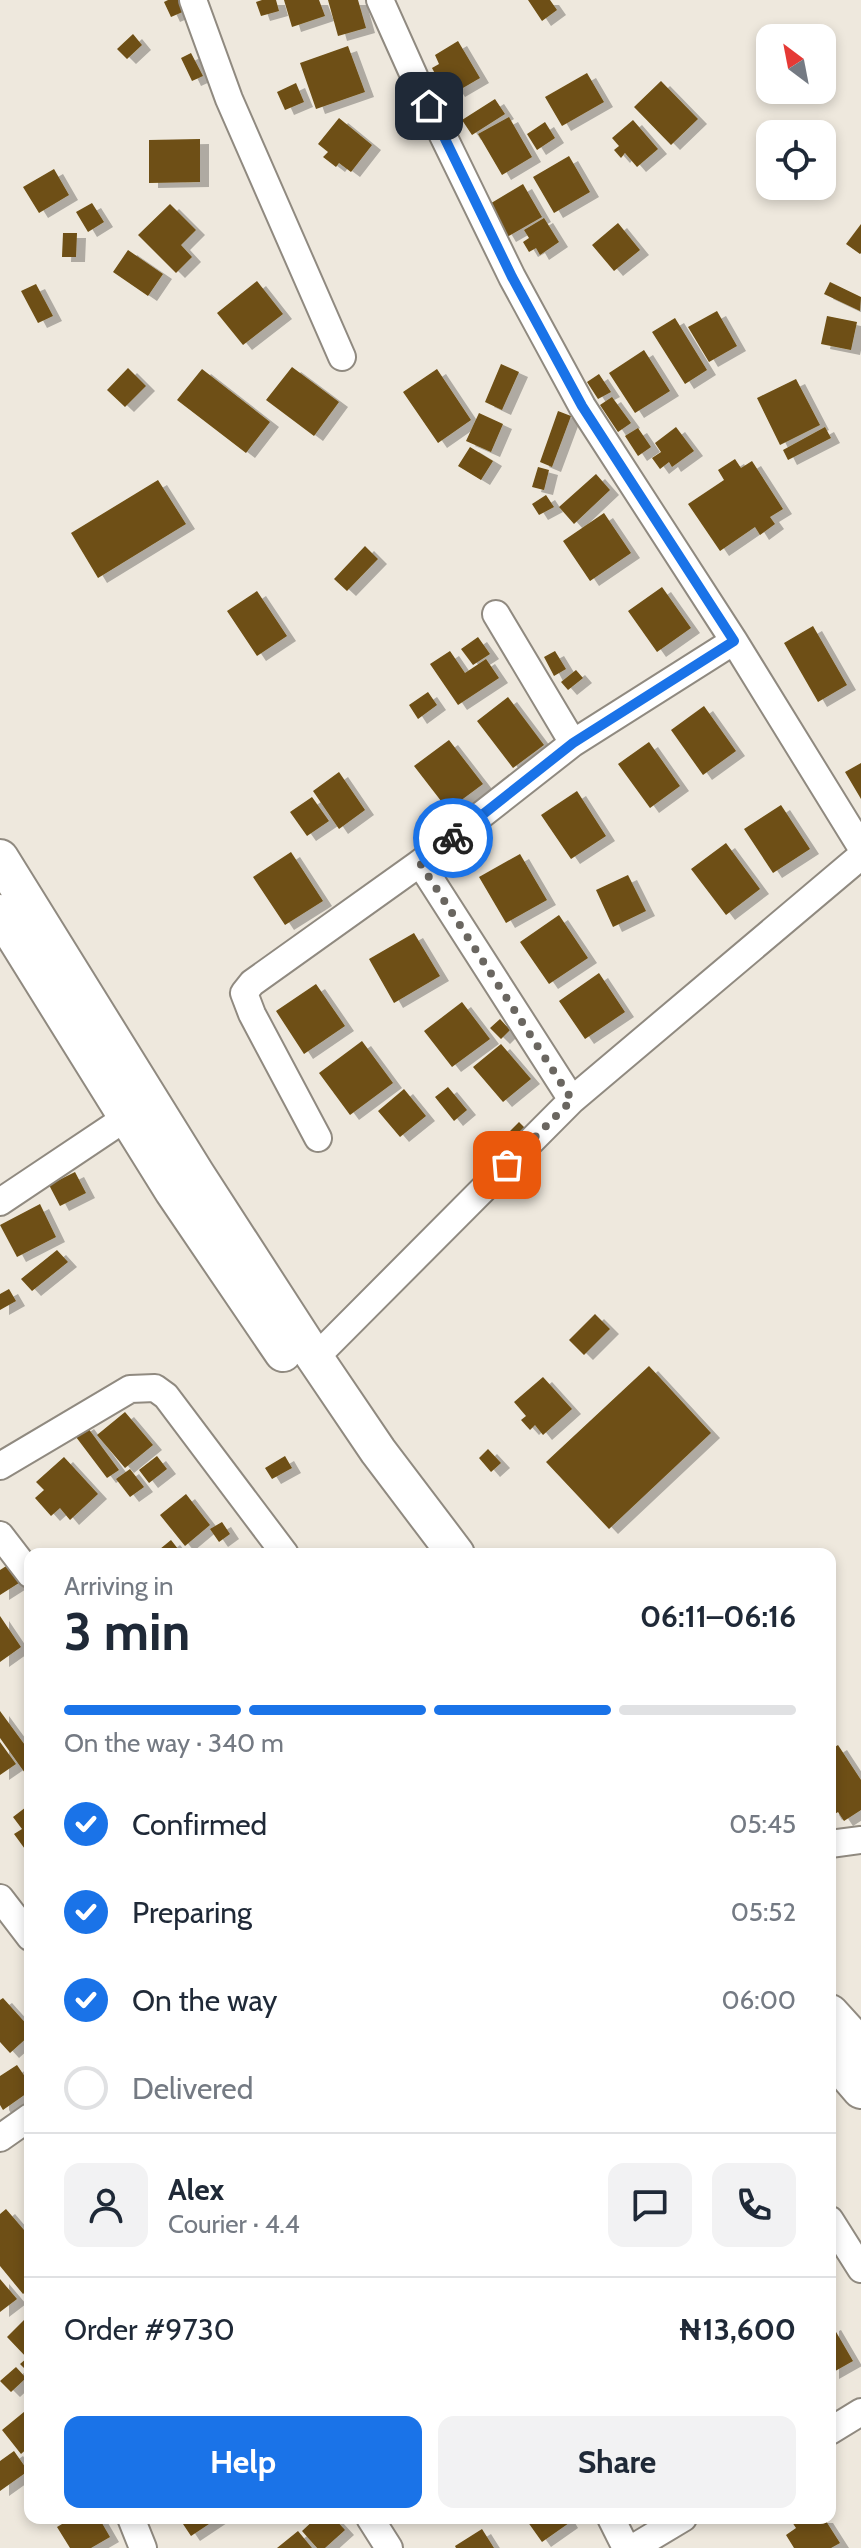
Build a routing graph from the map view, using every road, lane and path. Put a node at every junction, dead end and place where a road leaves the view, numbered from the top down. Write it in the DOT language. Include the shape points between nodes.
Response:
graph roads {
  1 [pos="193,0"];
  2 [pos="380,0"];
  3 [pos="342,357"];
  4 [pos="496,614"];
  5 [pos="734,641"];
  6 [pos="573,743"];
  7 [pos="861,847"];
  8 [pos="861,856"];
  9 [pos="0,858"];
  10 [pos="420,863"];
  11 [pos="0,913"];
  12 [pos="572,1100"];
  13 [pos="127,1117"];
  14 [pos="318,1138"];
  15 [pos="0,1202"];
  16 [pos="315,1358"];
  17 [pos="0,1466"];
  18 [pos="0,1535"];
  19 [pos="280,1548"];
  20 [pos="420,1548"];
  21 [pos="451,1548"];
  22 [pos="24,1566"];
  23 [pos="861,1840"];
  24 [pos="836,1843"];
  25 [pos="0,1898"];
  26 [pos="24,1929"];
  27 [pos="836,2020"];
  28 [pos="861,2047"];
  29 [pos="836,2061"];
  30 [pos="861,2090"];
  31 [pos="24,2121"];
  32 [pos="0,2138"];
  33 [pos="836,2229"];
  34 [pos="861,2269"];
  35 [pos="861,2412"];
  36 [pos="836,2427"];
  37 [pos="133,2524"];
  38 [pos="374,2524"];
  39 [pos="614,2524"];
  40 [pos="673,2524"];
  41 [pos="143,2548"];
  42 [pos="389,2548"];
  43 [pos="626,2548"];
  44 [pos="633,2548"];
  1 -- 3 [label="street" via="229,99"];
  2 -- 5 [label="street" via="512,277 582,406"];
  4 -- 6 [label="street"];
  5 -- 6 [label="street"];
  5 -- 7 [label="street"];
  6 -- 10 [label="street"];
  8 -- 12 [label="street"];
  9 -- 16 [label="highway"];
  10 -- 12 [label="street"];
  10 -- 14 [label="street" via="244,993"];
  11 -- 13 [label="highway"];
  12 -- 16 [label="street"];
  13 -- 15 [label="street"];
  13 -- 20 [label="highway"];
  16 -- 21 [label="highway"];
  17 -- 19 [label="street" via="130,1389 155,1388"];
  18 -- 22 [label="street"];
  23 -- 24 [label="street"];
  25 -- 26 [label="street"];
  27 -- 28 [label="highway"];
  29 -- 30 [label="highway"];
  31 -- 32 [label="street"];
  33 -- 34 [label="street"];
  35 -- 36 [label="street"];
  37 -- 41 [label="street"];
  38 -- 42 [label="street"];
  39 -- 43 [label="street"];
  40 -- 44 [label="street"];
}
